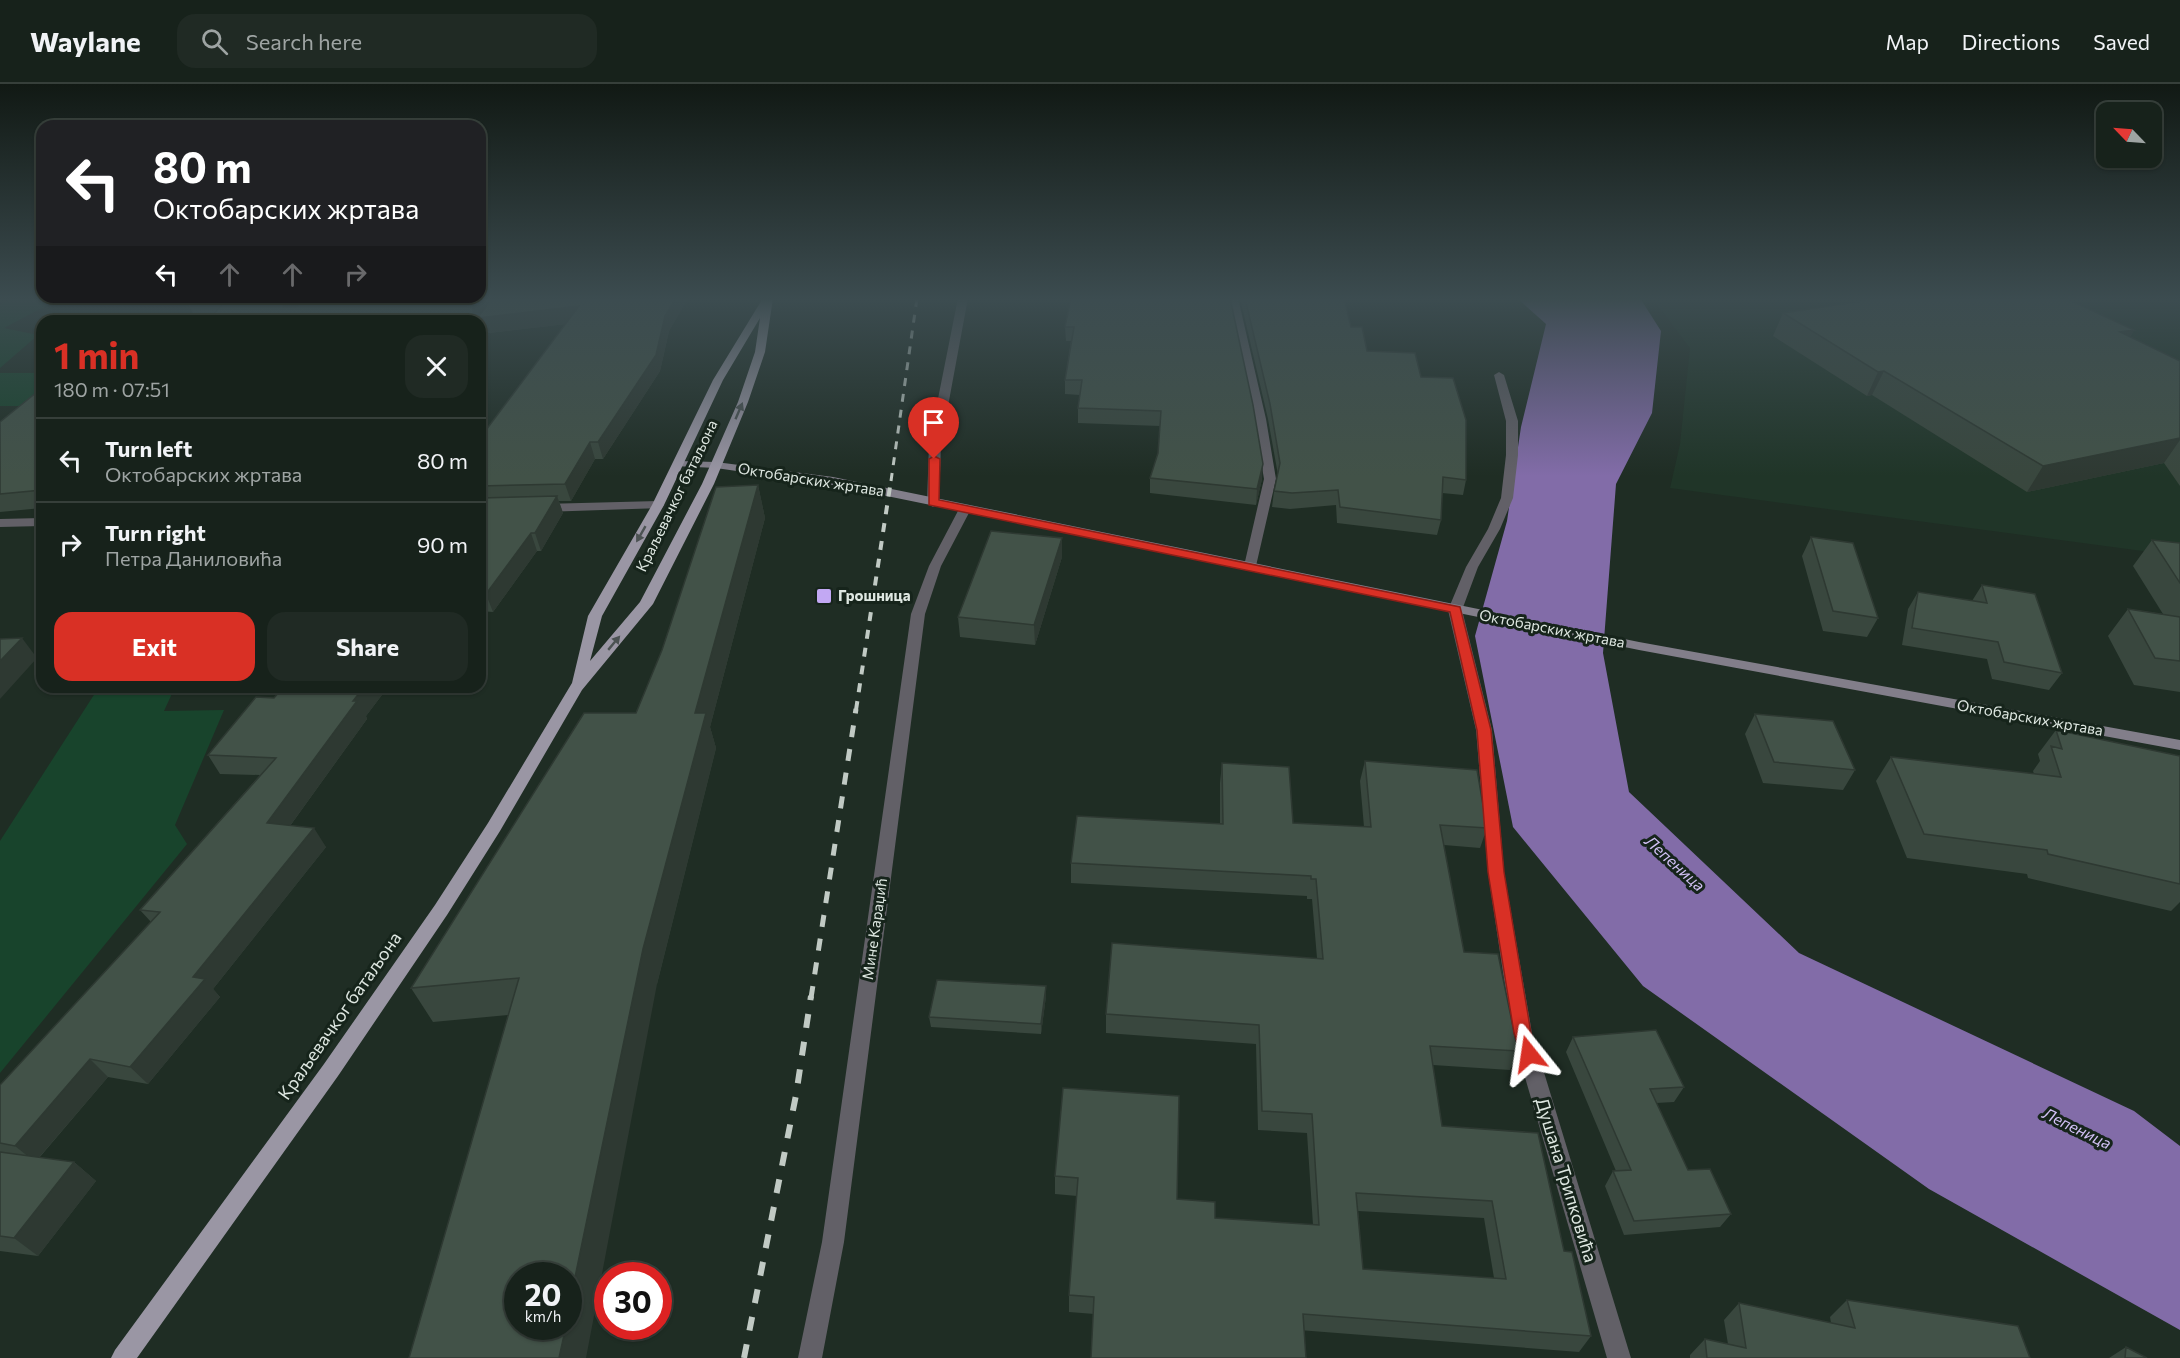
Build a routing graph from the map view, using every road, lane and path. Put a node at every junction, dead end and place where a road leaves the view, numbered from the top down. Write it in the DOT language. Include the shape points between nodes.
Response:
graph roads {
  1 [pos="731,357"];
  2 [pos="758,357"];
  3 [pos="952,357"];
  4 [pos="1245,357"];
  5 [pos="1499,375"];
  6 [pos="678,464"];
  7 [pos="716,465"];
  8 [pos="933,503"];
  9 [pos="658,505"];
  10 [pos="525,508"];
  11 [pos="965,509"];
  12 [pos="36,522"];
  13 [pos="0,523"];
  14 [pos="1250,566"];
  15 [pos="1455,610"];
  16 [pos="576,687"];
  17 [pos="2180,745"];
  18 [pos="123,1358"];
  19 [pos="810,1358"];
  20 [pos="1619,1358"];
  1 -- 6 [label="main road, Краљевачког батаљона"];
  7 -- 2 [label="main road, Краљевачког батаљона, one-way"];
  3 -- 8 [label="street" via="935,444"];
  4 -- 14 [label="street" via="1270,479"];
  5 -- 15 [label="street" via="1512,421 1507,498"];
  6 -- 7 [label="street, Октобарских жртава"];
  6 -- 9 [label="main road, Краљевачког батаљона"];
  7 -- 8 [label="street, Октобарских жртава" via="833,481"];
  16 -- 7 [label="main road, Краљевачког батаљона, one-way" via="646,604"];
  8 -- 11 [label="street, Октобарских жртава"];
  9 -- 10 [label="street"];
  9 -- 16 [label="main road, Краљевачког батаљона, one-way" via="595,616"];
  11 -- 14 [label="street, Октобарских жртава"];
  11 -- 19 [label="street, Мине Караџић" via="935,566 918,614 833,1242"];
  12 -- 13 [label="street"];
  14 -- 15 [label="street, Октобарских жртава"];
  15 -- 17 [label="street, Октобарских жртава"];
  15 -- 20 [label="street, Душана Трипковића" via="1484,730 1496,872 1522,1033"];
  16 -- 18 [label="main road, Краљевачког батаљона" via="441,910"];
}
